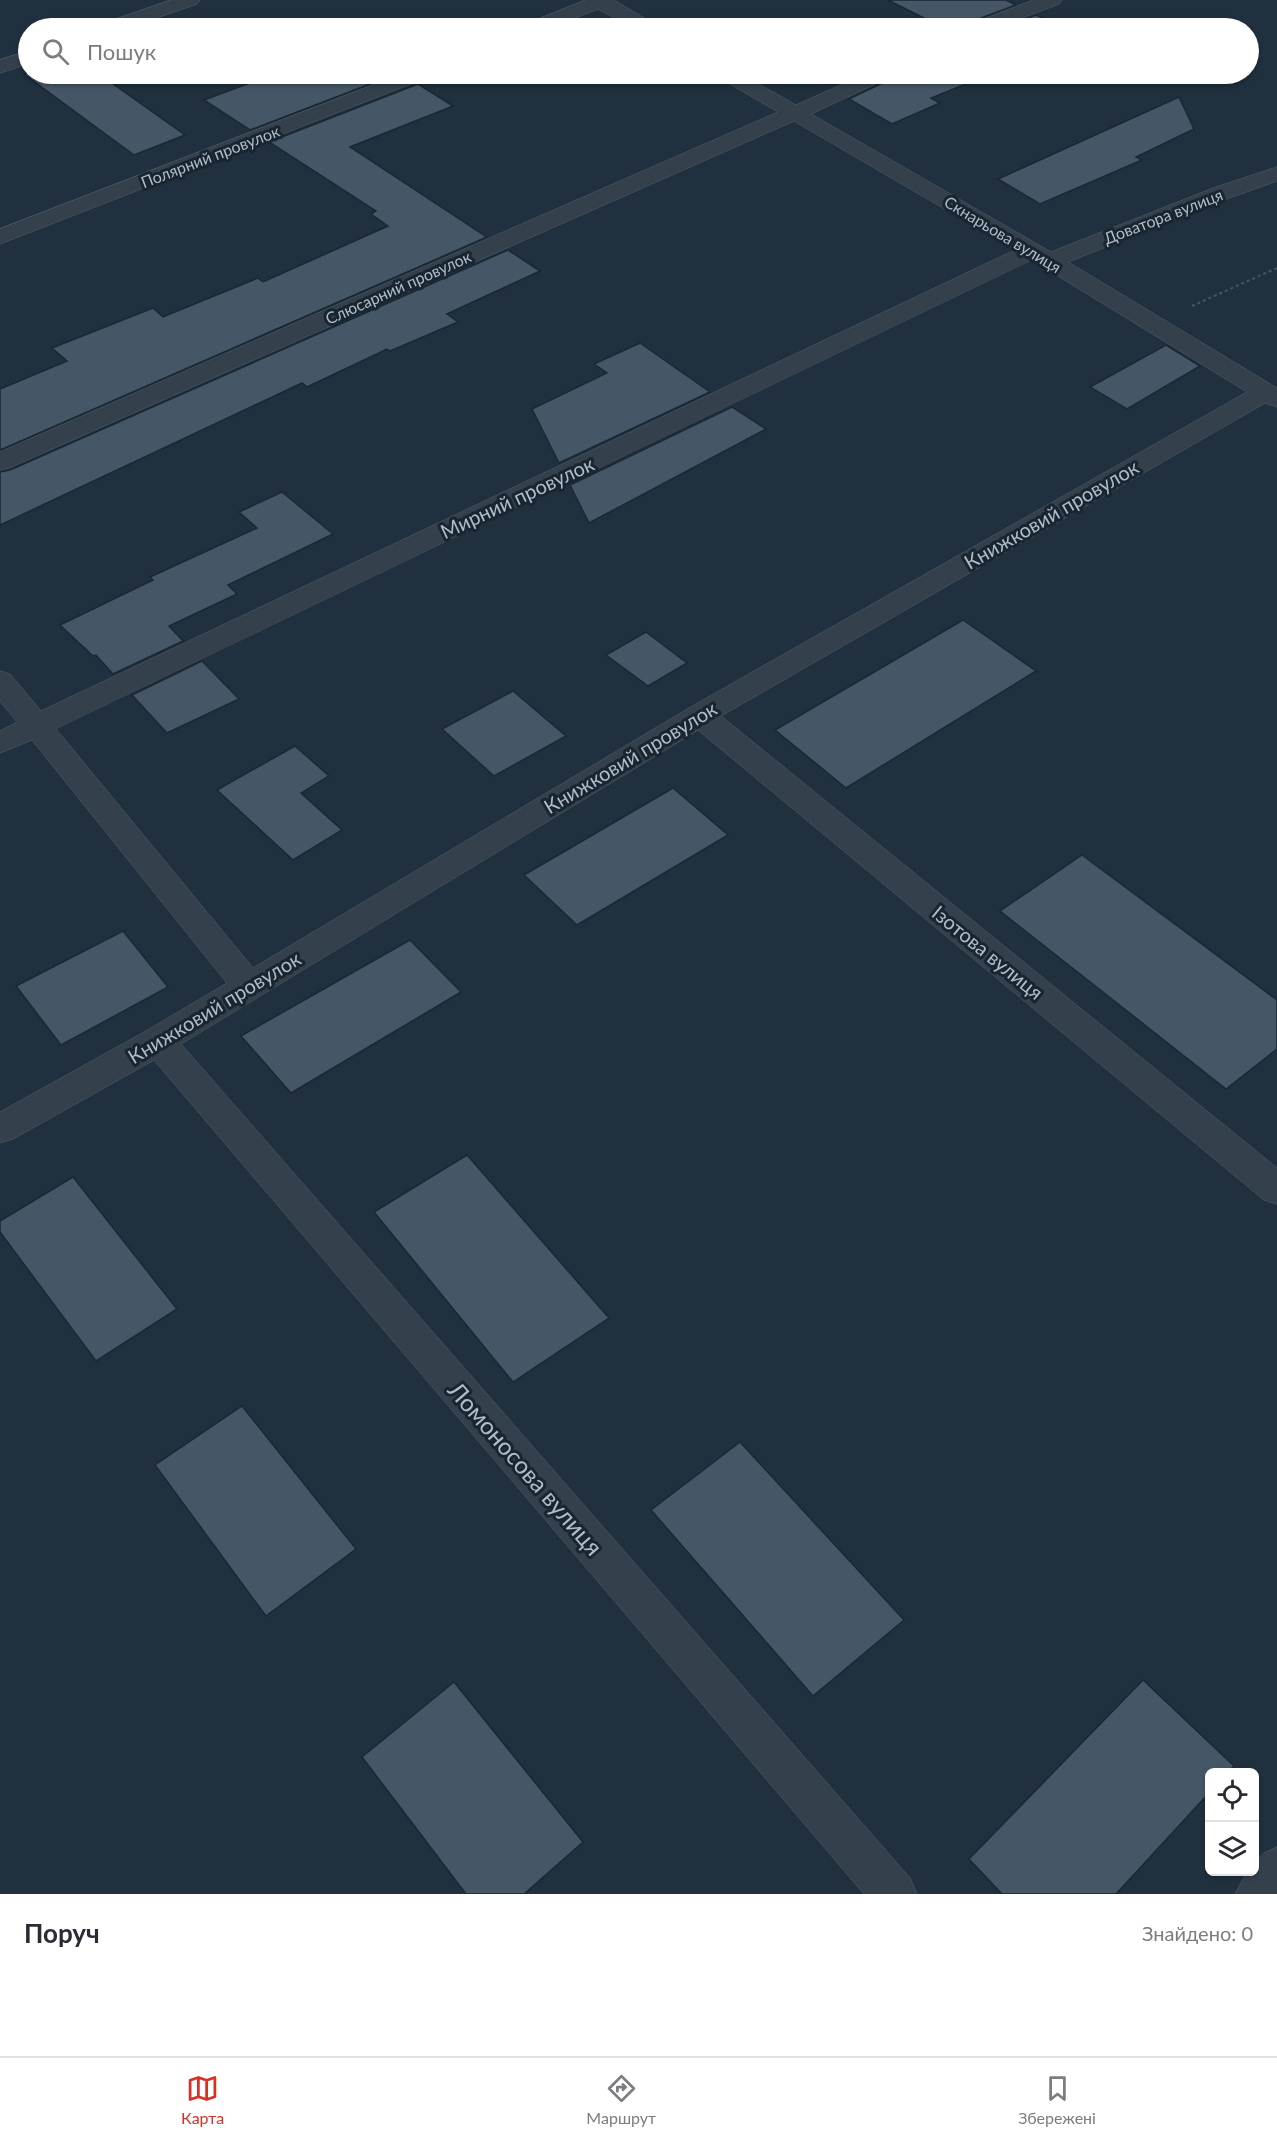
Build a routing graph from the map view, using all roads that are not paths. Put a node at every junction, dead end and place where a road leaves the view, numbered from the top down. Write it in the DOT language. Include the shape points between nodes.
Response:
graph roads {
  1 [pos="190,0"];
  2 [pos="1052,0"];
  3 [pos="600,1"];
  4 [pos="138,18"];
  5 [pos="557,18"];
  6 [pos="630,18"];
  7 [pos="1004,18"];
  8 [pos="18,61"];
  9 [pos="0,67"];
  10 [pos="393,84"];
  11 [pos="745,84"];
  12 [pos="859,84"];
  13 [pos="797,112"];
  14 [pos="1277,174"];
  15 [pos="0,237"];
  16 [pos="1041,256"];
  17 [pos="1271,396"];
  18 [pos="0,462"];
  19 [pos="0,681"];
  20 [pos="700,715"];
  21 [pos="37,725"];
  22 [pos="0,743"];
  23 [pos="249,986"];
  24 [pos="158,1041"];
  25 [pos="0,1129"];
  26 [pos="1277,1189"];
  27 [pos="1277,1870"];
  28 [pos="894,1894"];
  29 [pos="1258,1894"];
  1 -- 4 [label="street"];
  2 -- 7 [label="street"];
  3 -- 5 [label="street"];
  3 -- 6 [label="street"];
  8 -- 9 [label="street"];
  10 -- 15 [label="street, Полярний провулок"];
  11 -- 13 [label="street, Скнарьова вулиця"];
  12 -- 13 [label="street, Слюсарний провулок"];
  13 -- 16 [label="street, Скнарьова вулиця"];
  13 -- 18 [label="street, Слюсарний провулок"];
  14 -- 16 [label="street, Доватора вулиця"];
  16 -- 17 [label="street, Скнарьова вулиця"];
  16 -- 21 [label="street, Мирний провулок"];
  17 -- 20 [label="street, Книжковий провулок"];
  19 -- 21 [label="street"];
  20 -- 23 [label="street, Книжковий провулок"];
  20 -- 26 [label="street, Ізотова вулиця"];
  21 -- 22 [label="street, Мирний провулок"];
  21 -- 23 [label="street"];
  23 -- 24 [label="street, Книжковий провулок"];
  24 -- 25 [label="street, Книжковий провулок"];
  24 -- 28 [label="street, Ломоносова вулиця"];
  27 -- 29 [label="street"];
}
